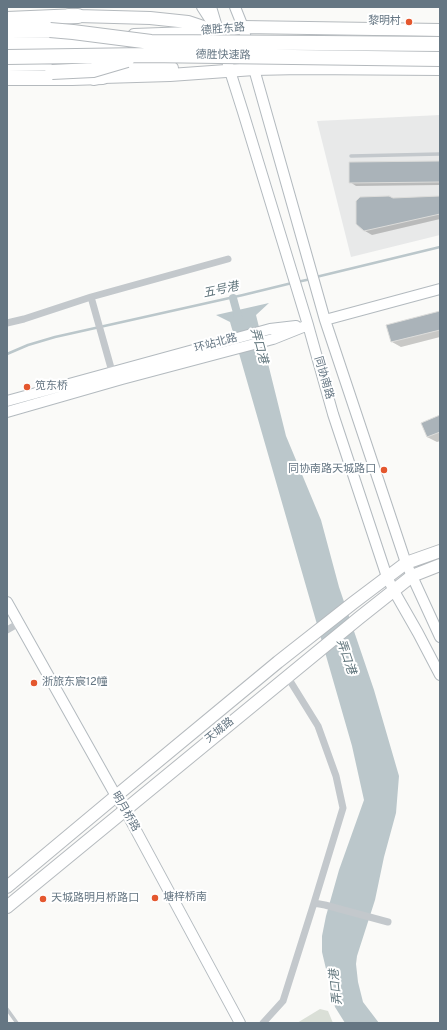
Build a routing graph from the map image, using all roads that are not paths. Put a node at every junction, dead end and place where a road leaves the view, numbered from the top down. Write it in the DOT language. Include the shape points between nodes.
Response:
graph roads {
  1 [pos="202,7"];
  2 [pos="211,7"];
  3 [pos="235,7"];
  4 [pos="242,7"];
  5 [pos="7,12"];
  6 [pos="78,16"];
  7 [pos="7,19"];
  8 [pos="243,28"];
  9 [pos="440,30"];
  10 [pos="7,31"];
  11 [pos="218,32"];
  12 [pos="7,38"];
  13 [pos="440,44"];
  14 [pos="7,45"];
  15 [pos="149,49"];
  16 [pos="7,57"];
  17 [pos="440,59"];
  18 [pos="7,65"];
  19 [pos="254,69"];
  20 [pos="440,69"];
  21 [pos="230,71"];
  22 [pos="7,72"];
  23 [pos="103,77"];
  24 [pos="7,78"];
  25 [pos="7,83"];
  26 [pos="440,154"];
  27 [pos="351,156"];
  28 [pos="228,259"];
  29 [pos="440,289"];
  30 [pos="90,297"];
  31 [pos="325,320"];
  32 [pos="7,323"];
  33 [pos="308,325"];
  34 [pos="112,372"];
  35 [pos="7,401"];
  36 [pos="7,412"];
  37 [pos="440,551"];
  38 [pos="406,563"];
  39 [pos="440,565"];
  40 [pos="412,576"];
  41 [pos="387,577"];
  42 [pos="394,591"];
  43 [pos="7,602"];
  44 [pos="19,623"];
  45 [pos="7,630"];
  46 [pos="440,636"];
  47 [pos="440,675"];
  48 [pos="287,676"];
  49 [pos="116,796"];
  50 [pos="125,810"];
  51 [pos="7,887"];
  52 [pos="314,903"];
  53 [pos="7,907"];
  54 [pos="388,922"];
  55 [pos="7,1010"];
  56 [pos="17,1023"];
  57 [pos="240,1023"];
  58 [pos="263,1023"];
  1 -- 11 [label="main road"];
  2 -- 11 [label="main road"];
  3 -- 8 [label="main road"];
  4 -- 8 [label="main road"];
  5 -- 6 [label="main road"];
  6 -- 7 [label="highway"];
  6 -- 11 [label="main road" via="188,22"];
  8 -- 9 [label="main road, 德胜东路"];
  8 -- 11 [label="main road, 德胜东路"];
  8 -- 19 [label="main road, 同协南路"];
  10 -- 15 [label="highway, bridge" via="73,32"];
  11 -- 12 [label="main road, 德胜东路"];
  11 -- 21 [label="main road, 同协南路"];
  13 -- 15 [label="highway, 德胜快速路, bridge"];
  14 -- 15 [label="highway, 德胜快速路, bridge"];
  15 -- 16 [label="highway, 德胜快速路, bridge"];
  15 -- 17 [label="highway, 德胜快速路, bridge"];
  15 -- 22 [label="highway, bridge" via="92,70"];
  18 -- 21 [label="main road" via="89,64"];
  19 -- 20 [label="main road"];
  19 -- 21 [label="main road"];
  19 -- 31 [label="main road, 同协南路"];
  21 -- 23 [label="main road" via="170,76"];
  21 -- 33 [label="main road, 同协南路"];
  23 -- 24 [label="highway"];
  23 -- 25 [label="main road" via="84,81"];
  26 -- 27 [label="lane"];
  28 -- 30 [label="street"];
  29 -- 31 [label="main road"];
  30 -- 32 [label="street"];
  30 -- 34 [label="street"];
  31 -- 38 [label="main road, 同协南路"];
  33 -- 34 [label="main road, 环站北路"];
  33 -- 41 [label="main road, 同协南路" via="333,414"];
  34 -- 35 [label="main road, 环站北路"];
  34 -- 36 [label="main road, 环站北路"];
  37 -- 38 [label="main road, 天城路"];
  38 -- 40 [label="main road, 同协南路"];
  38 -- 41 [label="main road, 天城路"];
  39 -- 40 [label="main road, 天城路"];
  40 -- 42 [label="main road, 天城路"];
  40 -- 46 [label="main road, 同协南路"];
  41 -- 42 [label="main road, 同协南路"];
  41 -- 49 [label="main road, 天城路"];
  42 -- 47 [label="main road, 同协南路"];
  42 -- 48 [label="main road, 天城路"];
  43 -- 44 [label="main road, 明月桥路"];
  44 -- 45 [label="street"];
  44 -- 49 [label="main road, 明月桥路"];
  48 -- 50 [label="main road, 天城路"];
  48 -- 52 [label="street" via="318,726 336,776 343,808"];
  49 -- 50 [label="main road, 明月桥路"];
  49 -- 51 [label="main road, 天城路"];
  50 -- 53 [label="main road, 天城路"];
  50 -- 57 [label="main road, 明月桥路"];
  52 -- 54 [label="street"];
  52 -- 58 [label="street" via="282,1001"];
  55 -- 56 [label="lane"];
}
